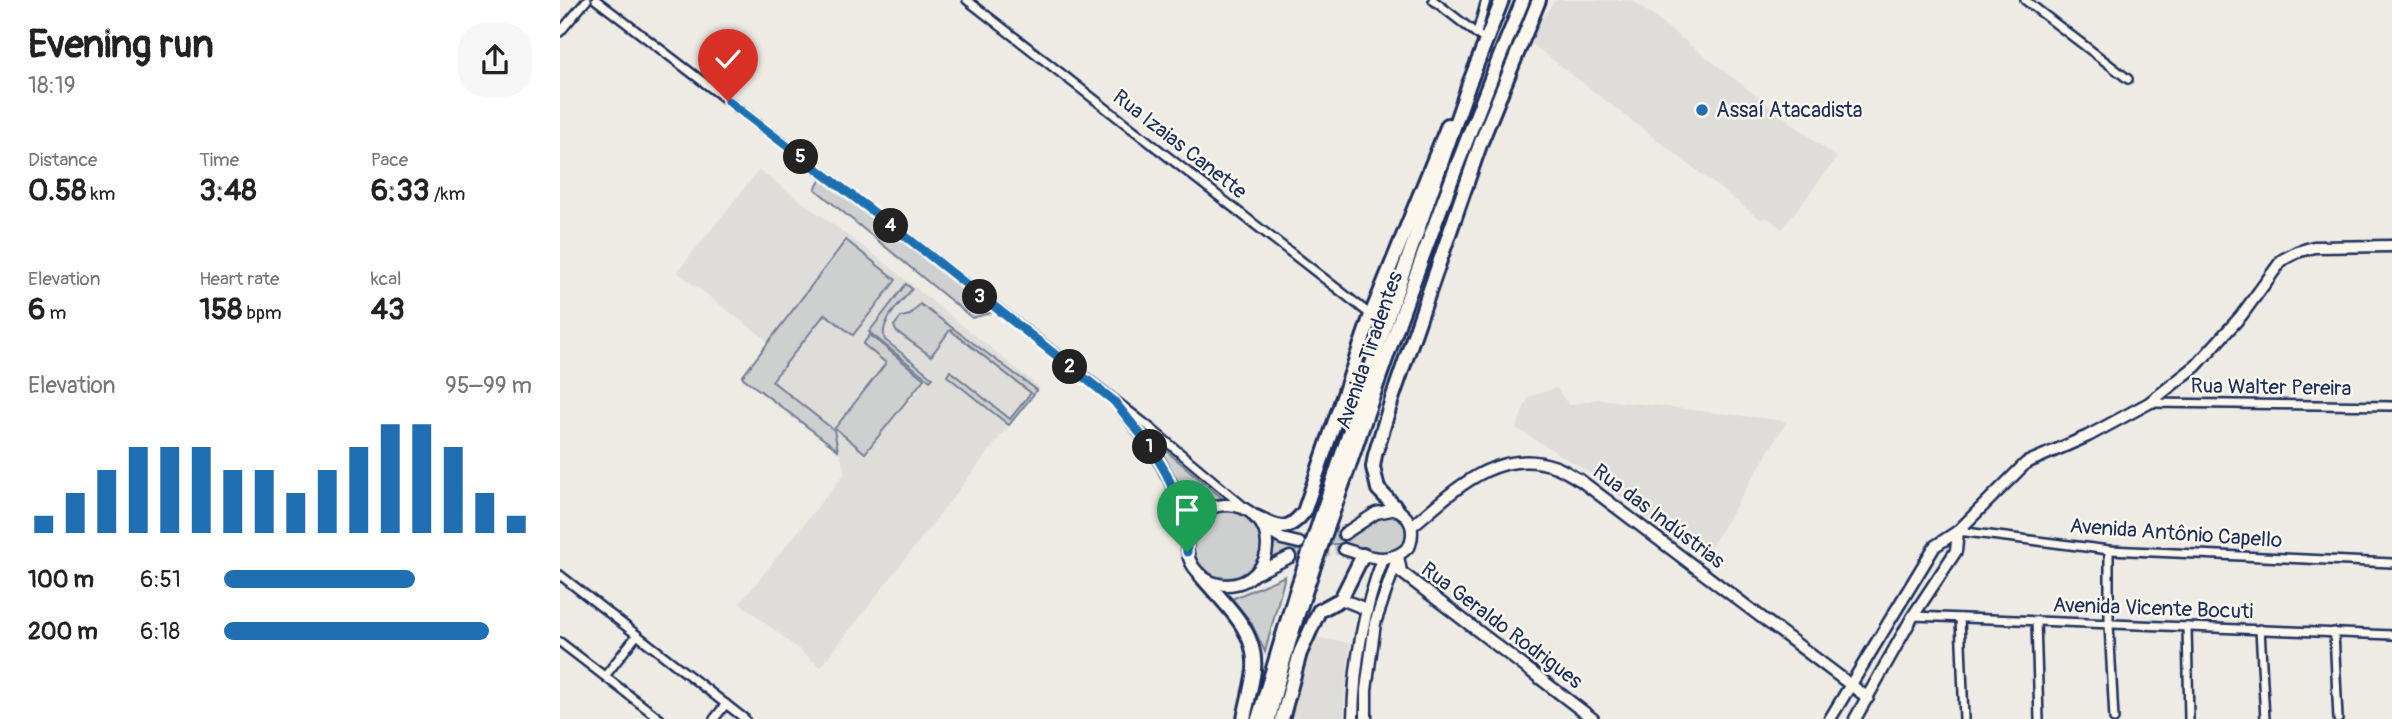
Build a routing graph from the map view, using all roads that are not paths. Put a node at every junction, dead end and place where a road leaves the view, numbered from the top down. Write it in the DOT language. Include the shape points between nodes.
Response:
graph roads {
  1 [pos="587,0"];
  2 [pos="596,0"];
  3 [pos="967,0"];
  4 [pos="1433,0"];
  5 [pos="1486,0"];
  6 [pos="1503,0"];
  7 [pos="1522,0"];
  8 [pos="1539,0"];
  9 [pos="2025,0"];
  10 [pos="560,32"];
  11 [pos="1482,37"];
  12 [pos="2128,79"];
  13 [pos="1469,85"];
  14 [pos="1481,142"];
  15 [pos="1436,218"];
  16 [pos="2392,246"];
  17 [pos="1371,315"];
  18 [pos="1114,401"];
  19 [pos="2149,403"];
  20 [pos="2392,406"];
  21 [pos="1397,509"];
  22 [pos="1256,518"];
  23 [pos="1412,526"];
  24 [pos="1958,531"];
  25 [pos="1344,534"];
  26 [pos="1187,538"];
  27 [pos="1299,543"];
  28 [pos="1343,549"];
  29 [pos="2109,550"];
  30 [pos="1363,555"];
  31 [pos="1398,556"];
  32 [pos="1290,557"];
  33 [pos="1382,559"];
  34 [pos="2392,563"];
  35 [pos="1256,573"];
  36 [pos="560,575"];
  37 [pos="1201,576"];
  38 [pos="1341,599"];
  39 [pos="1366,609"];
  40 [pos="1913,616"];
  41 [pos="1960,618"];
  42 [pos="2036,621"];
  43 [pos="2109,624"];
  44 [pos="2187,627"];
  45 [pos="2260,629"];
  46 [pos="2334,632"];
  47 [pos="637,635"];
  48 [pos="2392,635"];
  49 [pos="560,642"];
  50 [pos="605,676"];
  51 [pos="1850,684"];
  52 [pos="1353,693"];
  53 [pos="1867,698"];
  54 [pos="1366,701"];
  55 [pos="726,704"];
  56 [pos="660,719"];
  57 [pos="714,719"];
  58 [pos="745,719"];
  59 [pos="1244,719"];
  60 [pos="1258,719"];
  61 [pos="1269,719"];
  62 [pos="1282,719"];
  63 [pos="1353,719"];
  64 [pos="1366,719"];
  65 [pos="1593,719"];
  66 [pos="1830,719"];
  67 [pos="1854,719"];
  68 [pos="1964,719"];
  69 [pos="2039,719"];
  70 [pos="2114,719"];
  71 [pos="2189,719"];
  72 [pos="2264,719"];
  73 [pos="2338,719"];
  1 -- 10 [label="street"];
  2 -- 18 [label="street"];
  3 -- 17 [label="street, Rua Izaias Canette"];
  4 -- 11 [label="street"];
  5 -- 11 [label="street"];
  6 -- 11 [label="highway, Avenida Tiradentes"];
  7 -- 15 [label="highway, Avenida Tiradentes"];
  8 -- 14 [label="highway"];
  9 -- 12 [label="street"];
  11 -- 13 [label="highway, Avenida Tiradentes"];
  13 -- 17 [label="highway" via="1443,134"];
  13 -- 60 [label="highway, Avenida Tiradentes" via="1319,520"];
  14 -- 15 [label="highway"];
  14 -- 21 [label="highway" via="1373,467 1378,489"];
  15 -- 61 [label="highway, Avenida Tiradentes" via="1296,622"];
  16 -- 19 [label="street" via="2314,247 2282,260 2196,366"];
  17 -- 22 [label="highway" via="1304,512 1294,524 1283,527"];
  18 -- 22 [label="street"];
  18 -- 26 [label="street" via="1166,473"];
  19 -- 20 [label="street, Rua Walter Pereira"];
  19 -- 24 [label="street" via="2026,463"];
  21 -- 23 [label="street" via="1409,517"];
  21 -- 25 [label="street" via="1376,513"];
  22 -- 26 [label="street" via="1225,505 1210,508 1193,524"];
  22 -- 27 [label="street" via="1282,539"];
  22 -- 35 [label="street" via="1267,551"];
  23 -- 31 [label="street" via="1409,545"];
  23 -- 51 [label="street, Rua das Indústrias" via="1485,470 1521,462 1555,467 1580,480"];
  24 -- 29 [label="street, Avenida Antônio Capello"];
  24 -- 40 [label="street" via="1956,551"];
  24 -- 51 [label="street" via="1935,546"];
  26 -- 37 [label="street" via="1189,559"];
  28 -- 30 [label="street"];
  29 -- 34 [label="street, Avenida Antônio Capello"];
  29 -- 43 [label="street"];
  30 -- 33 [label="street"];
  30 -- 38 [label="highway"];
  31 -- 33 [label="street"];
  31 -- 54 [label="street" via="1375,624"];
  31 -- 65 [label="street, Rua Geraldo Rodrigues" via="1401,572"];
  32 -- 35 [label="street"];
  33 -- 39 [label="street"];
  35 -- 37 [label="street" via="1229,586"];
  36 -- 47 [label="street"];
  37 -- 59 [label="highway" via="1240,621 1251,642 1254,668"];
  38 -- 39 [label="street"];
  38 -- 62 [label="highway" via="1319,611 1300,653"];
  39 -- 52 [label="street"];
  40 -- 41 [label="street, Avenida Vicente Bocuti"];
  40 -- 53 [label="street"];
  41 -- 42 [label="street, Avenida Vicente Bocuti"];
  41 -- 68 [label="street"];
  42 -- 43 [label="street, Avenida Vicente Bocuti"];
  42 -- 69 [label="street"];
  43 -- 44 [label="street, Avenida Vicente Bocuti"];
  43 -- 70 [label="street"];
  44 -- 45 [label="street, Avenida Vicente Bocuti"];
  44 -- 71 [label="street"];
  45 -- 46 [label="street, Avenida Vicente Bocuti"];
  45 -- 72 [label="street"];
  46 -- 48 [label="street, Avenida Vicente Bocuti"];
  46 -- 73 [label="street"];
  47 -- 50 [label="street"];
  47 -- 55 [label="street"];
  49 -- 50 [label="street"];
  50 -- 56 [label="street"];
  51 -- 53 [label="street, Rua das Indústrias"];
  51 -- 66 [label="street"];
  52 -- 54 [label="street"];
  52 -- 63 [label="street"];
  53 -- 67 [label="street"];
  54 -- 64 [label="street"];
  55 -- 57 [label="street"];
  55 -- 58 [label="street"];
}
